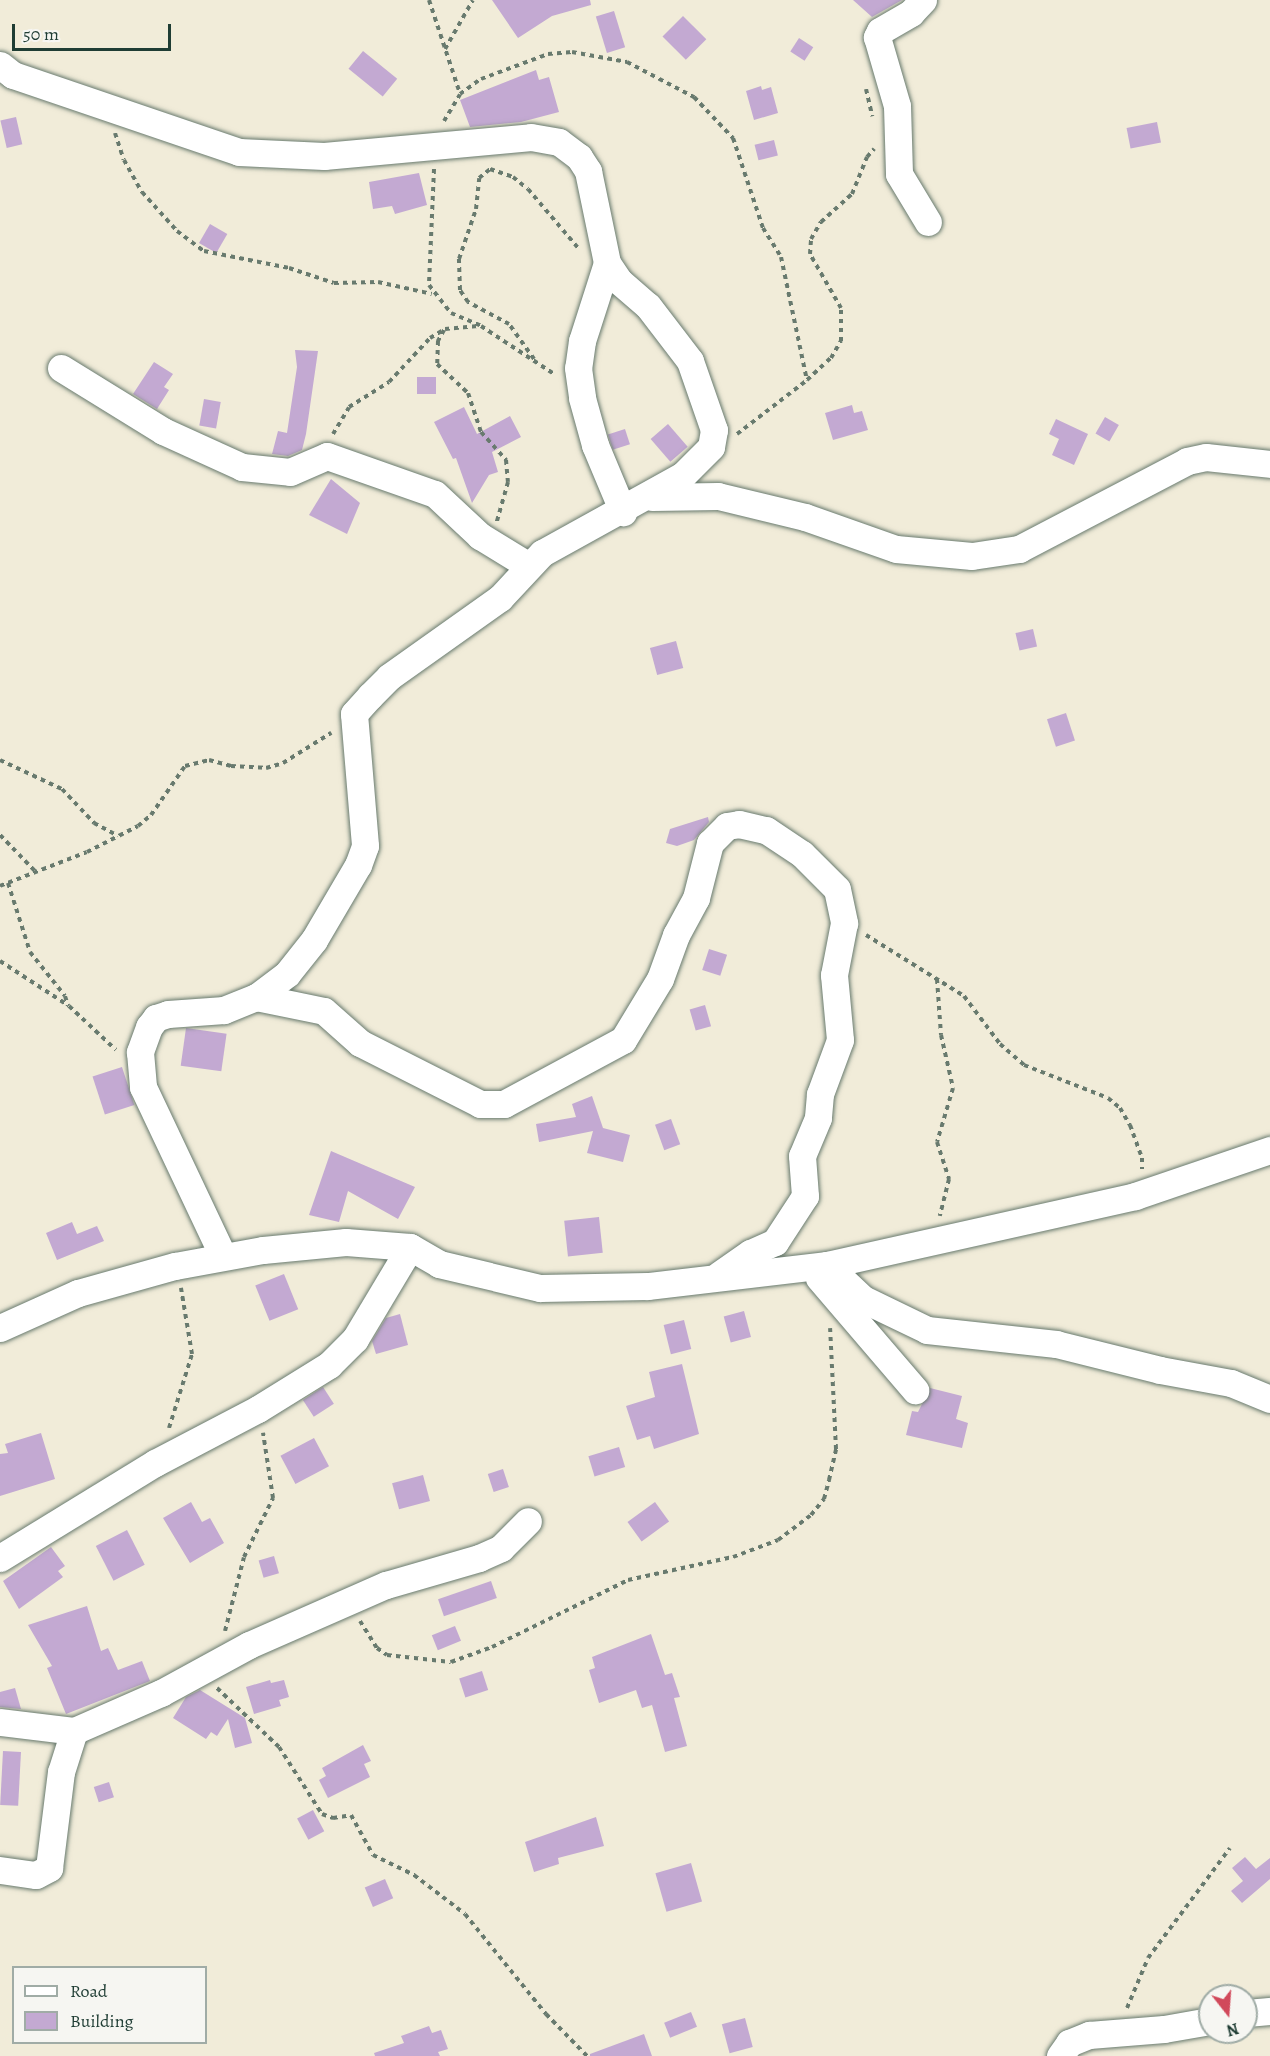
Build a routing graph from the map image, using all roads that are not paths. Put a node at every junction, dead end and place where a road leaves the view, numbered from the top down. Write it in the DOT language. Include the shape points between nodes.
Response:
graph roads {
  1 [pos="923,0"];
  2 [pos="0,65"];
  3 [pos="928,222"];
  4 [pos="604,271"];
  5 [pos="61,368"];
  6 [pos="1270,464"];
  7 [pos="648,498"];
  8 [pos="622,512"];
  9 [pos="529,566"];
  10 [pos="256,997"];
  11 [pos="1270,1150"];
  12 [pos="410,1247"];
  13 [pos="223,1256"];
  14 [pos="819,1266"];
  15 [pos="717,1278"];
  16 [pos="0,1328"];
  17 [pos="915,1390"];
  18 [pos="1270,1399"];
  19 [pos="528,1521"];
  20 [pos="0,1558"];
  21 [pos="0,1722"];
  22 [pos="74,1731"];
  23 [pos="0,1870"];
  24 [pos="1198,2023"];
  25 [pos="1060,2056"];
  1 -- 3 [label="street" via="877,37 897,106 899,174"];
  2 -- 4 [label="street" via="13,75 239,152 324,156 531,137 559,142 579,157 588,171"];
  4 -- 7 [label="street" via="648,306 690,361 714,430 711,447 683,475"];
  4 -- 8 [label="street" via="582,341 578,368 582,398"];
  5 -- 9 [label="street" via="163,431 242,467 290,472 327,456 435,494 495,547"];
  6 -- 7 [label="street" via="1206,457 1187,461 1019,549 972,556 896,549 805,517 718,496 694,493"];
  7 -- 8 [label="street"];
  8 -- 9 [label="street" via="564,538"];
  9 -- 10 [label="street" via="500,598 389,677 354,714 365,846 358,865 299,962"];
  10 -- 13 [label="street" via="224,1010 156,1018 143,1036 140,1074 147,1097"];
  10 -- 15 [label="street" via="324,1011 360,1043 492,1107 623,1040 660,979 696,898 705,853 727,826 739,824 766,830 802,854 832,881 841,900 844,923 834,975 839,1051 820,1094 818,1118 802,1152 805,1196 775,1242 737,1261"];
  11 -- 14 [label="street" via="1135,1196"];
  12 -- 13 [label="street" via="346,1242"];
  12 -- 15 [label="street" via="439,1264 540,1288 648,1286"];
  12 -- 20 [label="street" via="355,1339 329,1365 258,1409 155,1462"];
  13 -- 16 [label="street" via="78,1293"];
  14 -- 15 [label="street"];
  14 -- 17 [label="street" via="834,1298"];
  14 -- 18 [label="street" via="863,1299 927,1330 1056,1344 1160,1371 1231,1383"];
  19 -- 22 [label="street" via="501,1548 479,1558 401,1579 351,1600"];
  21 -- 22 [label="street"];
  22 -- 23 [label="street" via="61,1772 49,1868 36,1875"];
  24 -- 25 [label="street" via="1078,2038"];
}
